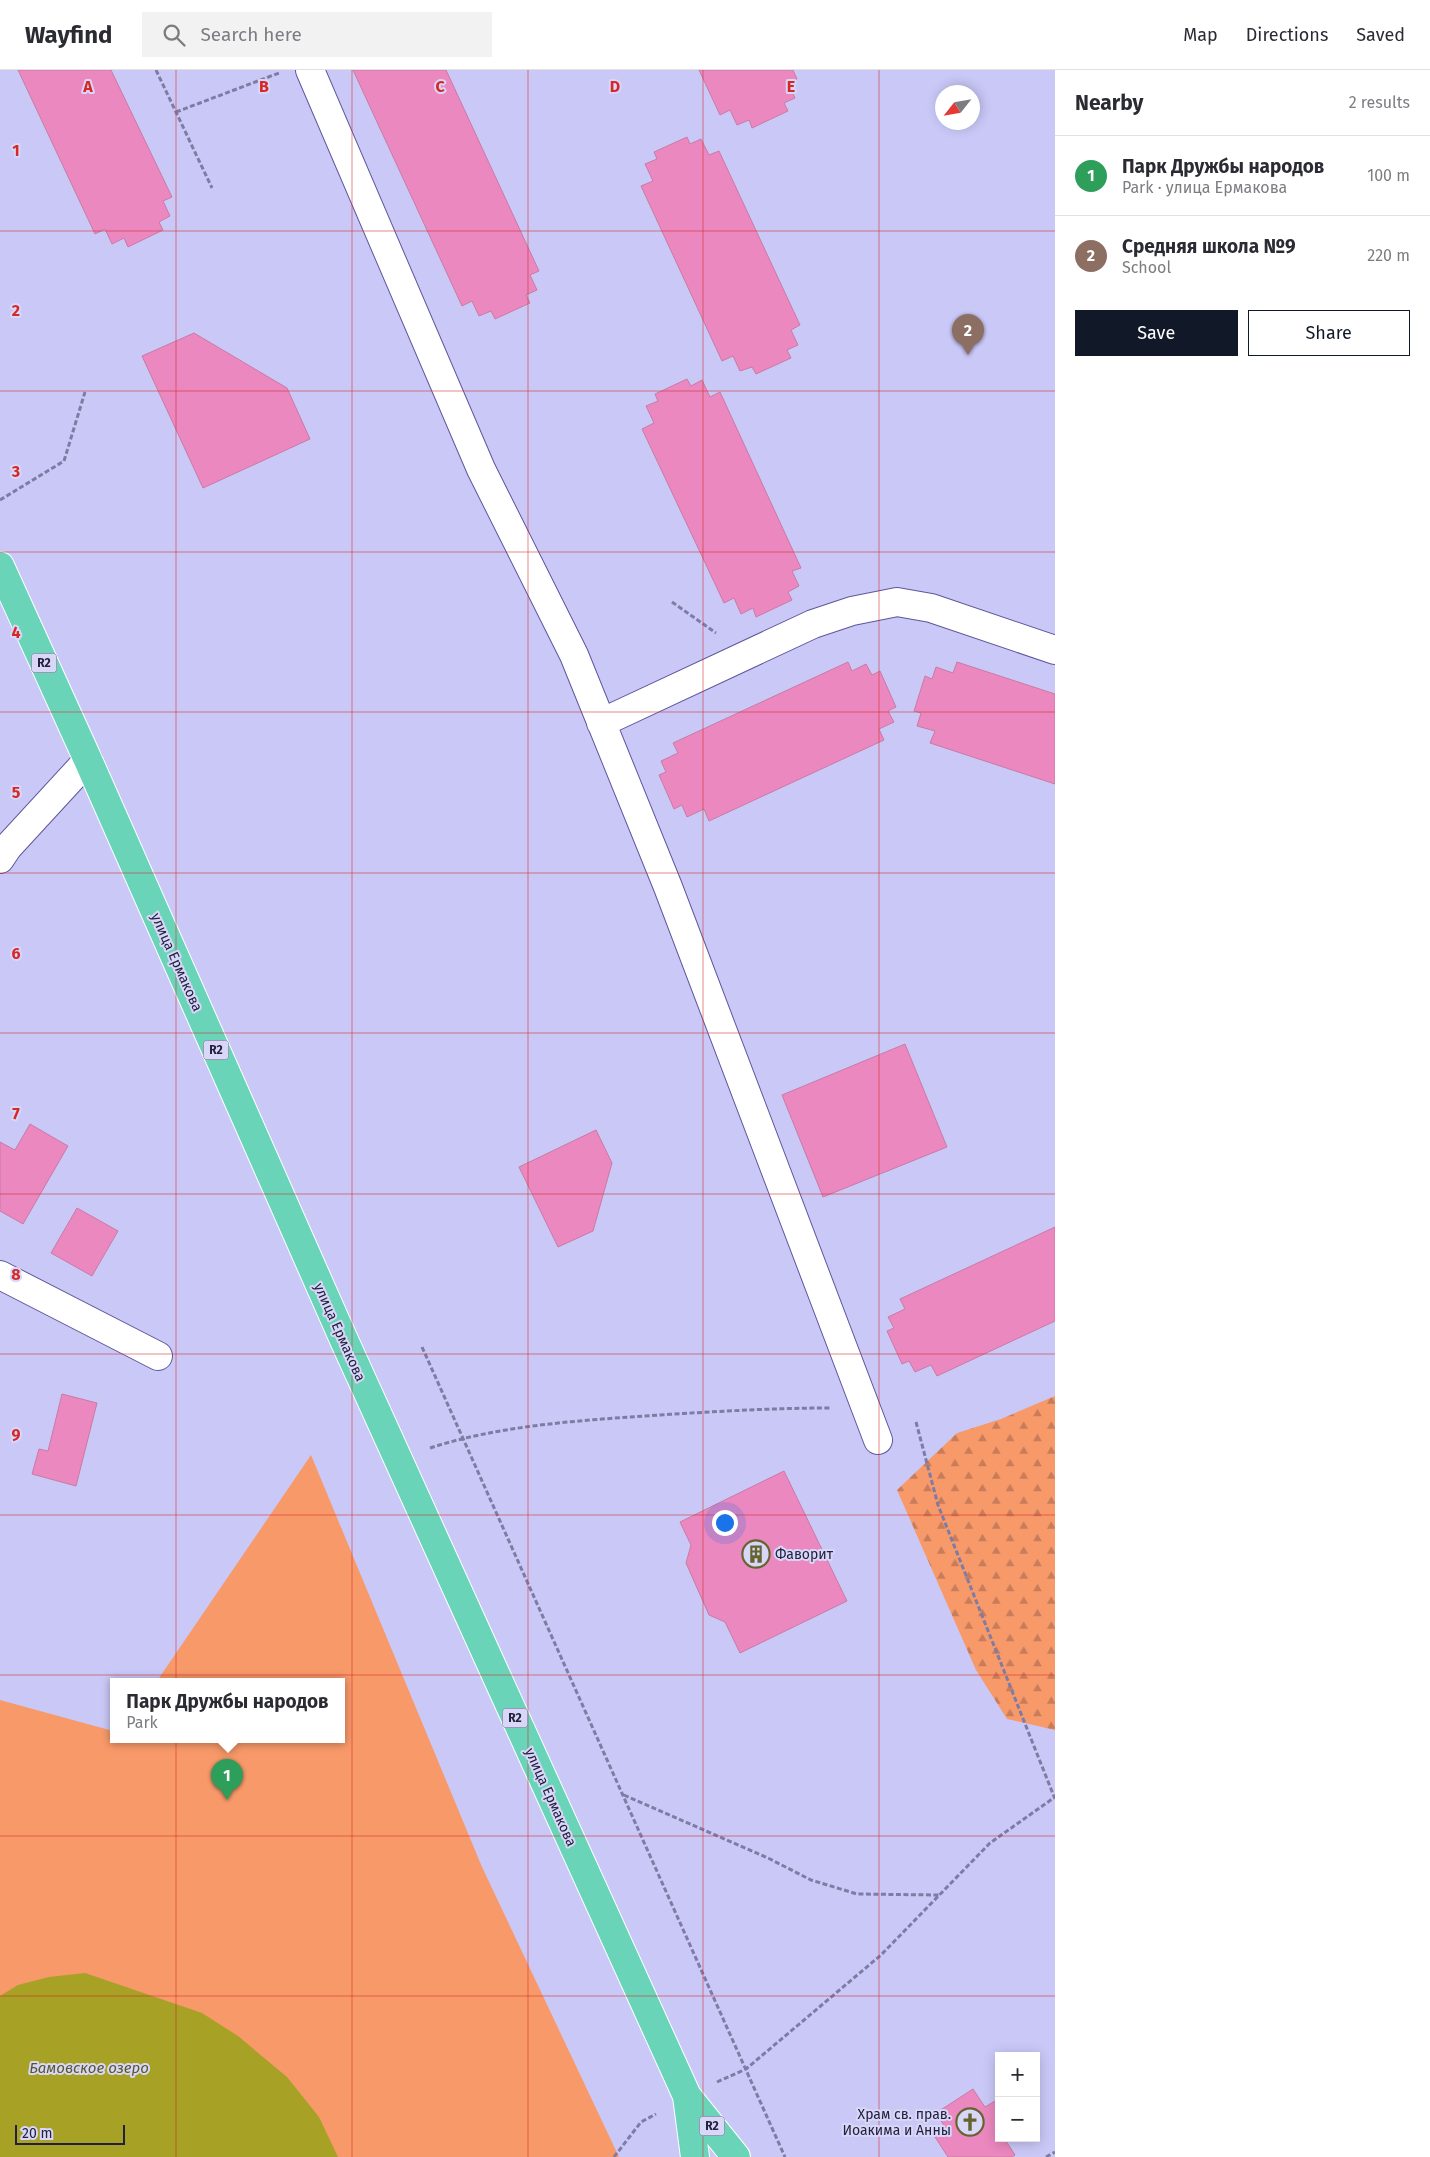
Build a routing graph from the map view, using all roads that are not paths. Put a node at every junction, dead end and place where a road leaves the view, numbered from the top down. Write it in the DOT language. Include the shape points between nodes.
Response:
graph roads {
  1 [pos="310,70"];
  2 [pos="0,566"];
  3 [pos="1055,650"];
  4 [pos="601,723"];
  5 [pos="88,760"];
  6 [pos="0,859"];
  7 [pos="0,1275"];
  8 [pos="158,1356"];
  9 [pos="878,1440"];
  10 [pos="687,2096"];
  11 [pos="695,2157"];
  12 [pos="736,2157"];
  1 -- 4 [label="street" via="481,469 574,655"];
  2 -- 5 [label="main road, улица Ермакова / R2"];
  3 -- 4 [label="street" via="931,608 897,602 852,611 813,624"];
  4 -- 9 [label="street" via="678,914"];
  5 -- 6 [label="street"];
  5 -- 10 [label="main road, улица Ермакова / R2" via="397,1458"];
  7 -- 8 [label="street"];
  10 -- 11 [label="main road, R2"];
  10 -- 12 [label="main road, R2"];
}
